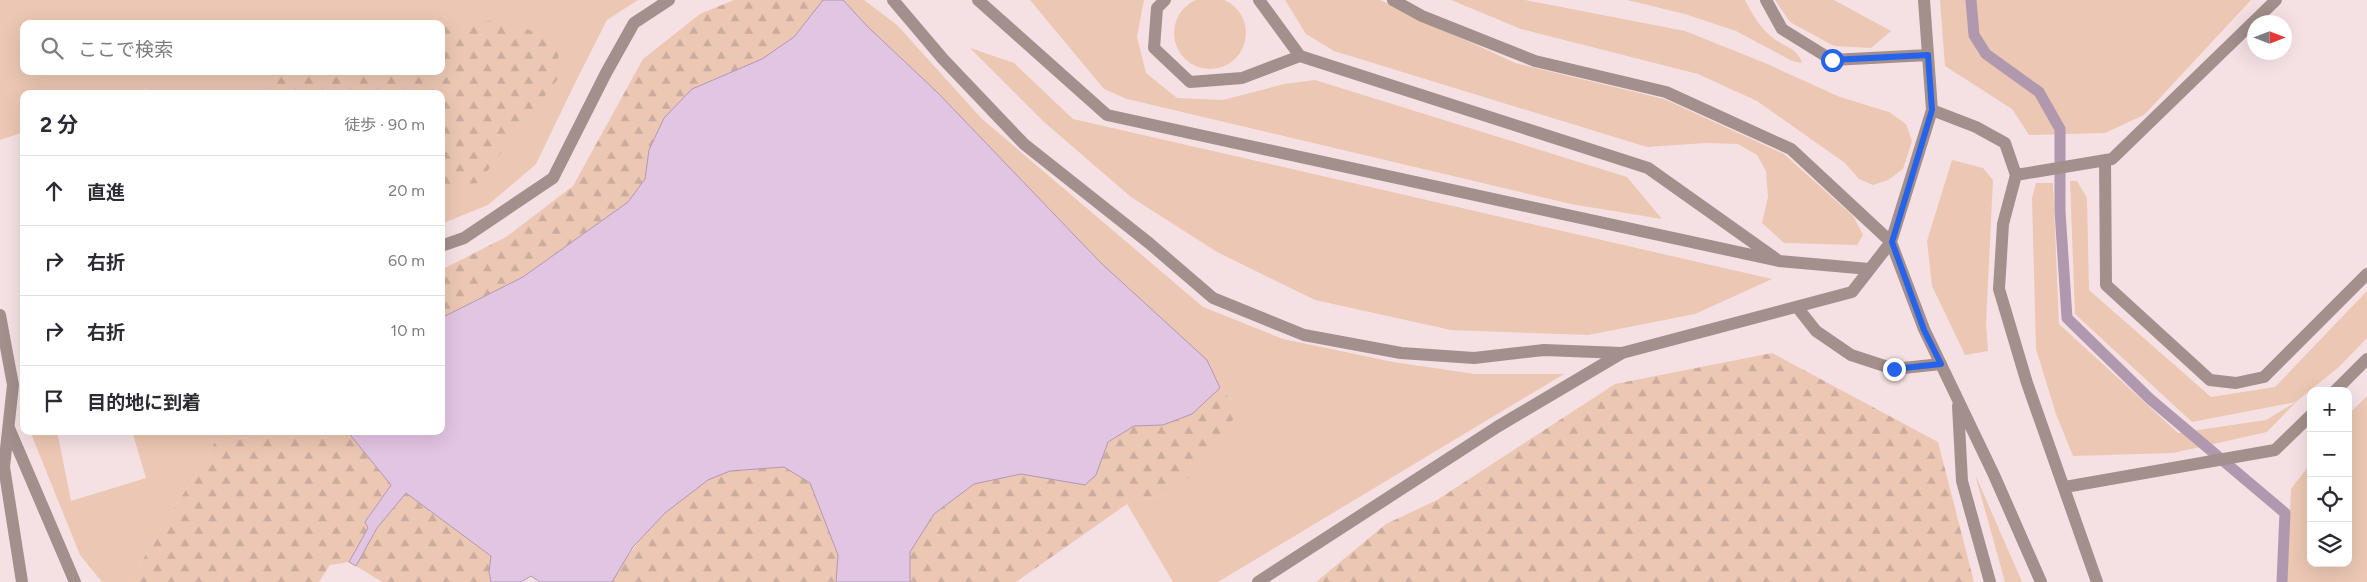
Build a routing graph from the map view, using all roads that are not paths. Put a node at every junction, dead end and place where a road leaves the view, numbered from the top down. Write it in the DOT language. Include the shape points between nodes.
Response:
graph roads {
  1 [pos="670,0"];
  2 [pos="893,0"];
  3 [pos="978,0"];
  4 [pos="1165,0"];
  5 [pos="1259,0"];
  6 [pos="1393,0"];
  7 [pos="1766,0"];
  8 [pos="1924,0"];
  9 [pos="2276,0"];
  10 [pos="1928,55"];
  11 [pos="1300,56"];
  12 [pos="1932,110"];
  13 [pos="2105,160"];
  14 [pos="2016,176"];
  15 [pos="1892,242"];
  16 [pos="445,245"];
  17 [pos="1779,260"];
  18 [pos="1870,269"];
  19 [pos="2367,274"];
  20 [pos="1798,307"];
  21 [pos="0,315"];
  22 [pos="1622,353"];
  23 [pos="2367,359"];
  24 [pos="1941,364"];
  25 [pos="18,384"];
  26 [pos="2339,387"];
  27 [pos="1957,399"];
  28 [pos="2307,419"];
  29 [pos="8,426"];
  30 [pos="2065,487"];
  31 [pos="22,582"];
  32 [pos="75,582"];
  33 [pos="1258,582"];
  34 [pos="1990,582"];
  35 [pos="2041,582"];
  36 [pos="2097,582"];
  1 -- 16 [label="lane" via="634,23 553,178 464,238"];
  2 -- 22 [label="lane" via="943,59 1024,144 1213,298 1304,334 1402,353 1474,358 1544,350"];
  3 -- 17 [label="lane" via="1107,114"];
  4 -- 11 [label="lane" via="1157,8 1154,48 1190,82 1242,78"];
  5 -- 11 [label="lane"];
  6 -- 15 [label="lane" via="1422,16 1535,61 1666,92 1791,149"];
  7 -- 10 [label="lane" via="1782,30 1832,60"];
  8 -- 10 [label="lane"];
  9 -- 13 [label="lane" via="2112,159"];
  10 -- 12 [label="lane"];
  11 -- 17 [label="lane" via="1648,168"];
  12 -- 14 [label="lane" via="1976,127 2005,143"];
  12 -- 15 [label="lane"];
  13 -- 14 [label="lane"];
  13 -- 19 [label="lane" via="2106,285 2210,380 2236,383 2264,377"];
  14 -- 30 [label="lane" via="2002,224 2000,289 2027,383"];
  15 -- 18 [label="lane"];
  15 -- 24 [label="lane" via="1924,330"];
  17 -- 18 [label="lane"];
  18 -- 20 [label="lane" via="1852,292"];
  20 -- 22 [label="lane"];
  20 -- 24 [label="lane" via="1816,332 1851,355 1894,369"];
  21 -- 25 [label="lane"];
  22 -- 33 [label="lane" via="1497,427"];
  23 -- 26 [label="lane"];
  24 -- 27 [label="lane"];
  25 -- 29 [label="lane"];
  27 -- 34 [label="lane" via="1962,482"];
  27 -- 35 [label="lane"];
  28 -- 30 [label="lane" via="2275,450"];
  29 -- 31 [label="lane" via="4,467"];
  29 -- 32 [label="lane"];
  30 -- 36 [label="lane"];
}
